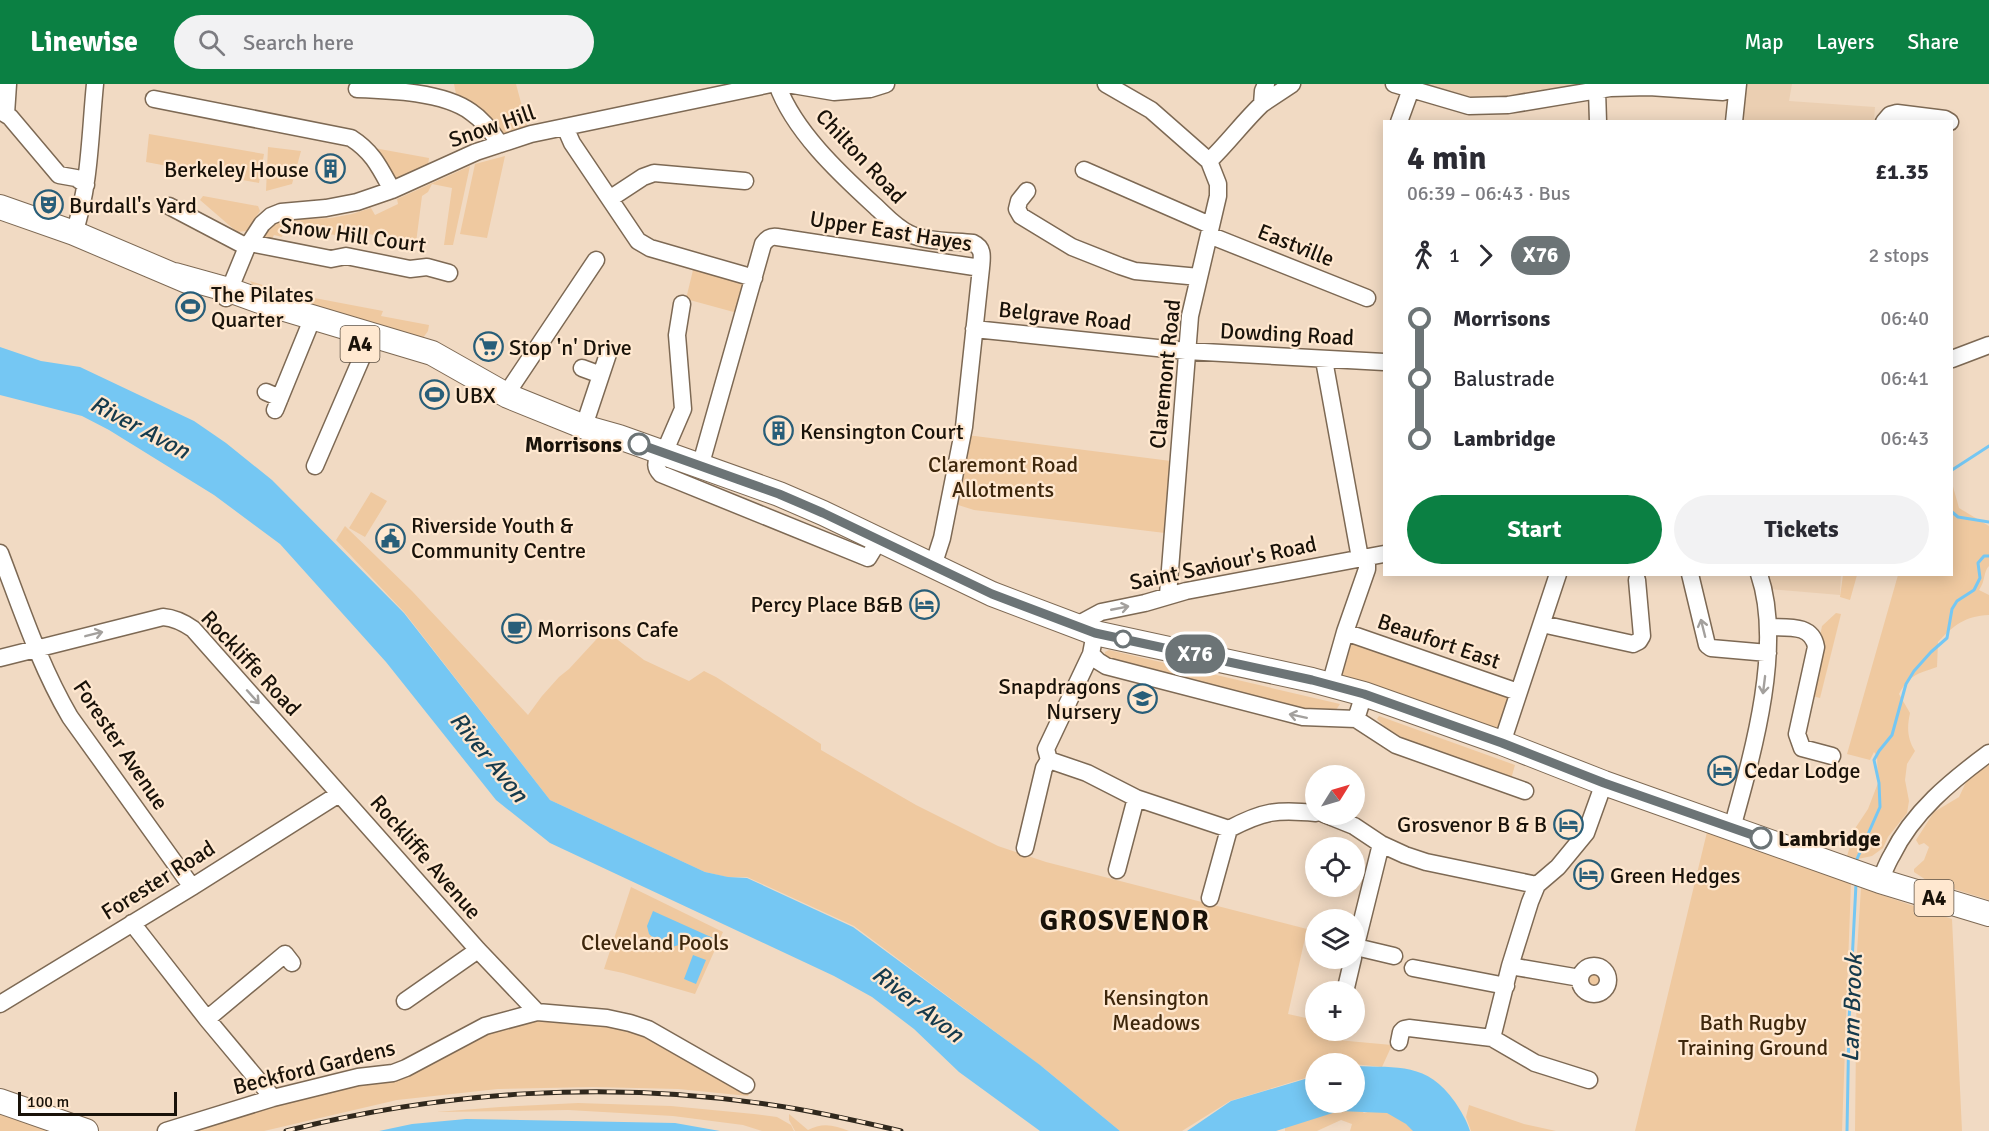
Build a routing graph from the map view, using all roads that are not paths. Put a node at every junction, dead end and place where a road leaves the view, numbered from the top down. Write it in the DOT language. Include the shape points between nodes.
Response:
graph roads {
  1 [pos="9,84"];
  2 [pos="95,84"];
  3 [pos="771,84"];
  4 [pos="777,84"];
  5 [pos="787,84"];
  6 [pos="886,84"];
  7 [pos="1106,84"];
  8 [pos="1266,84"];
  9 [pos="1292,84"];
  10 [pos="1394,84"];
  11 [pos="1737,84"];
  12 [pos="357,89"];
  13 [pos="1411,89"];
  14 [pos="1598,90"];
  15 [pos="447,92"];
  16 [pos="154,99"];
  17 [pos="1262,104"];
  18 [pos="3,113"];
  19 [pos="1506,113"];
  20 [pos="1400,120"];
  21 [pos="1598,120"];
  22 [pos="1734,120"];
  23 [pos="1886,120"];
  24 [pos="1947,120"];
  25 [pos="565,127"];
  26 [pos="500,144"];
  27 [pos="1209,161"];
  28 [pos="1084,170"];
  29 [pos="745,181"];
  30 [pos="86,185"];
  31 [pos="392,190"];
  32 [pos="1027,191"];
  33 [pos="611,198"];
  34 [pos="169,206"];
  35 [pos="0,207"];
  36 [pos="1209,230"];
  37 [pos="74,233"];
  38 [pos="249,245"];
  39 [pos="596,260"];
  40 [pos="981,268"];
  41 [pos="449,273"];
  42 [pos="1199,277"];
  43 [pos="754,278"];
  44 [pos="227,295"];
  45 [pos="1367,298"];
  46 [pos="682,304"];
  47 [pos="311,323"];
  48 [pos="974,329"];
  49 [pos="370,340"];
  50 [pos="1989,345"];
  51 [pos="1186,351"];
  52 [pos="608,354"];
  53 [pos="1953,359"];
  54 [pos="1324,360"];
  55 [pos="1383,362"];
  56 [pos="582,368"];
  57 [pos="601,375"];
  58 [pos="508,396"];
  59 [pos="274,400"];
  60 [pos="584,426"];
  61 [pos="662,452"];
  62 [pos="315,466"];
  63 [pos="700,467"];
  64 [pos="879,540"];
  65 [pos="0,554"];
  66 [pos="1383,554"];
  67 [pos="1363,558"];
  68 [pos="933,566"];
  69 [pos="1557,576"];
  70 [pos="1690,576"];
  71 [pos="1759,576"];
  72 [pos="1637,580"];
  73 [pos="1168,595"];
  74 [pos="1542,624"];
  75 [pos="1768,627"];
  76 [pos="1345,632"];
  77 [pos="1087,637"];
  78 [pos="37,649"];
  79 [pos="1768,653"];
  80 [pos="0,658"];
  81 [pos="1330,685"];
  82 [pos="1518,693"];
  83 [pos="1364,694"];
  84 [pos="1356,720"];
  85 [pos="1502,743"];
  86 [pos="1989,753"];
  87 [pos="1832,756"];
  88 [pos="1049,760"];
  89 [pos="1604,783"];
  90 [pos="1525,791"];
  91 [pos="339,794"];
  92 [pos="1136,798"];
  93 [pos="1305,812"];
  94 [pos="1352,825"];
  95 [pos="1732,828"];
  96 [pos="1229,830"];
  97 [pos="1023,841"];
  98 [pos="1381,844"];
  99 [pos="1117,870"];
  100 [pos="1880,881"];
  101 [pos="1537,885"];
  102 [pos="192,887"];
  103 [pos="1210,898"];
  104 [pos="1365,911"];
  105 [pos="1989,914"];
  106 [pos="132,923"];
  107 [pos="478,950"];
  108 [pos="1365,954"];
  109 [pos="1394,956"];
  110 [pos="292,963"];
  111 [pos="1510,966"];
  112 [pos="1413,968"];
  113 [pos="1580,978"];
  114 [pos="1506,986"];
  115 [pos="405,1001"];
  116 [pos="0,1004"];
  117 [pos="537,1012"];
  118 [pos="207,1019"];
  119 [pos="1492,1038"];
  120 [pos="1400,1042"];
  121 [pos="1589,1080"];
  122 [pos="746,1084"];
  123 [pos="273,1098"];
  124 [pos="0,1101"];
  125 [pos="86,1131"];
  126 [pos="166,1131"];
  1 -- 18 [label="street"];
  2 -- 30 [label="street"];
  3 -- 25 [label="street, Snow Hill"];
  4 -- 40 [label="street, Chilton Road" via="786,106 812,142 899,228 923,238 980,246"];
  5 -- 6 [label="street" via="834,92"];
  7 -- 27 [label="street" via="1151,110"];
  8 -- 17 [label="street"];
  9 -- 17 [label="street"];
  10 -- 13 [label="street"];
  11 -- 14 [label="street" via="1723,92 1648,87"];
  11 -- 22 [label="street"];
  12 -- 15 [label="street"];
  13 -- 19 [label="street"];
  13 -- 20 [label="street"];
  14 -- 19 [label="street"];
  14 -- 21 [label="street"];
  15 -- 26 [label="street" via="493,132"];
  16 -- 31 [label="street" via="351,138 374,157"];
  17 -- 27 [label="street"];
  18 -- 30 [label="street" via="54,171"];
  23 -- 24 [label="street" via="1897,113"];
  25 -- 26 [label="street, Snow Hill"];
  25 -- 33 [label="street"];
  26 -- 31 [label="street, Snow Hill"];
  27 -- 36 [label="street, Claremont Road" via="1218,184"];
  28 -- 36 [label="street, Eastville"];
  29 -- 33 [label="street" via="654,173"];
  30 -- 37 [label="street"];
  31 -- 38 [label="street, Snow Hill" via="326,208 281,212 262,224"];
  32 -- 42 [label="street" via="1017,209 1021,216 1072,247 1135,271"];
  33 -- 43 [label="street" via="638,241 650,248"];
  34 -- 38 [label="street"];
  35 -- 37 [label="highway, A4"];
  36 -- 42 [label="street, Claremont Road"];
  36 -- 45 [label="street, Eastville"];
  37 -- 44 [label="highway, A4"];
  38 -- 41 [label="street, Snow Hill Court"];
  38 -- 44 [label="street, Snow Hill"];
  39 -- 58 [label="street"];
  40 -- 43 [label="street, Upper East Hayes" via="772,236 763,244"];
  40 -- 48 [label="street, Upper East Hayes"];
  42 -- 51 [label="street, Claremont Road"];
  43 -- 63 [label="street, Upper East Hayes"];
  44 -- 47 [label="highway, A4"];
  46 -- 61 [label="street" via="677,335 683,409"];
  47 -- 49 [label="highway, A4"];
  47 -- 59 [label="street"];
  48 -- 51 [label="street, Belgrave Road"];
  48 -- 68 [label="street, Upper East Hayes" via="964,427"];
  49 -- 58 [label="highway, A4" via="487,391"];
  49 -- 62 [label="street"];
  50 -- 53 [label="street"];
  51 -- 54 [label="street, Dowding Road"];
  51 -- 73 [label="street, Claremont Road"];
  52 -- 57 [label="street"];
  54 -- 55 [label="street, Dowding Road"];
  54 -- 67 [label="street"];
  56 -- 57 [label="street"];
  57 -- 60 [label="street"];
  58 -- 60 [label="highway, A4"];
  60 -- 61 [label="highway, A4"];
  61 -- 63 [label="highway, A4"];
  61 -- 64 [label="street" via="656,464 662,474 868,558"];
  63 -- 64 [label="highway, A4" via="779,494"];
  64 -- 68 [label="highway, A4"];
  65 -- 78 [label="street, Forester Avenue"];
  66 -- 67 [label="street, Saint Saviour's Road"];
  67 -- 73 [label="street, Saint Saviour's Road"];
  67 -- 76 [label="street" via="1367,569"];
  68 -- 77 [label="highway, A4"];
  69 -- 74 [label="street"];
  79 -- 70 [label="street, one-way" via="1707,645"];
  71 -- 75 [label="street"];
  72 -- 74 [label="street" via="1642,636 1633,644"];
  77 -- 73 [label="street, Saint Saviour's Road, one-way" via="1098,613"];
  74 -- 82 [label="street"];
  75 -- 79 [label="street"];
  75 -- 87 [label="street" via="1804,630 1815,639 1797,734 1802,748"];
  76 -- 81 [label="street"];
  76 -- 82 [label="street, Beaufort East"];
  77 -- 81 [label="highway, A4"];
  84 -- 77 [label="street, one-way" via="1303,717 1106,666 1098,661"];
  77 -- 88 [label="street" via="1046,749"];
  78 -- 80 [label="street, Rockliffe Road"];
  78 -- 91 [label="street, Rockliffe Road, one-way" via="163,617 184,622"];
  78 -- 102 [label="street, Forester Avenue" via="70,717"];
  79 -- 95 [label="street, one-way" via="1752,759"];
  81 -- 83 [label="highway, A4"];
  82 -- 85 [label="street"];
  83 -- 84 [label="street"];
  83 -- 85 [label="highway, A4"];
  84 -- 90 [label="street" via="1396,745"];
  85 -- 89 [label="highway, A4"];
  86 -- 100 [label="street" via="1947,786 1918,816 1892,854"];
  88 -- 92 [label="street" via="1087,773"];
  88 -- 97 [label="street"];
  89 -- 95 [label="highway, A4"];
  89 -- 101 [label="street" via="1586,833"];
  91 -- 102 [label="street, Forester Road"];
  91 -- 107 [label="street, Rockliffe Avenue"];
  92 -- 96 [label="street"];
  92 -- 99 [label="street"];
  93 -- 96 [label="street" via="1268,812"];
  94 -- 98 [label="street"];
  95 -- 100 [label="highway, A4"];
  96 -- 103 [label="street"];
  98 -- 101 [label="street" via="1426,862"];
  98 -- 104 [label="street"];
  100 -- 105 [label="highway, A4"];
  101 -- 111 [label="street"];
  102 -- 106 [label="street, Forester Road"];
  106 -- 116 [label="street, Forester Road"];
  106 -- 118 [label="street"];
  107 -- 115 [label="street, Rockliffe Avenue"];
  107 -- 117 [label="street, Rockliffe Avenue"];
  108 -- 109 [label="street"];
  110 -- 118 [label="street" via="285,954"];
  111 -- 113 [label="street"];
  111 -- 114 [label="street"];
  112 -- 114 [label="street"];
  114 -- 119 [label="street"];
  117 -- 122 [label="street, Beckford Gardens" via="607,1018 648,1029"];
  117 -- 123 [label="street, Beckford Gardens" via="485,1026 393,1073 358,1077"];
  118 -- 123 [label="street"];
  119 -- 120 [label="street" via="1409,1028 1401,1032"];
  119 -- 121 [label="street" via="1535,1063"];
  123 -- 126 [label="street, Beckford Gardens"];
  124 -- 125 [label="highway"];
}
